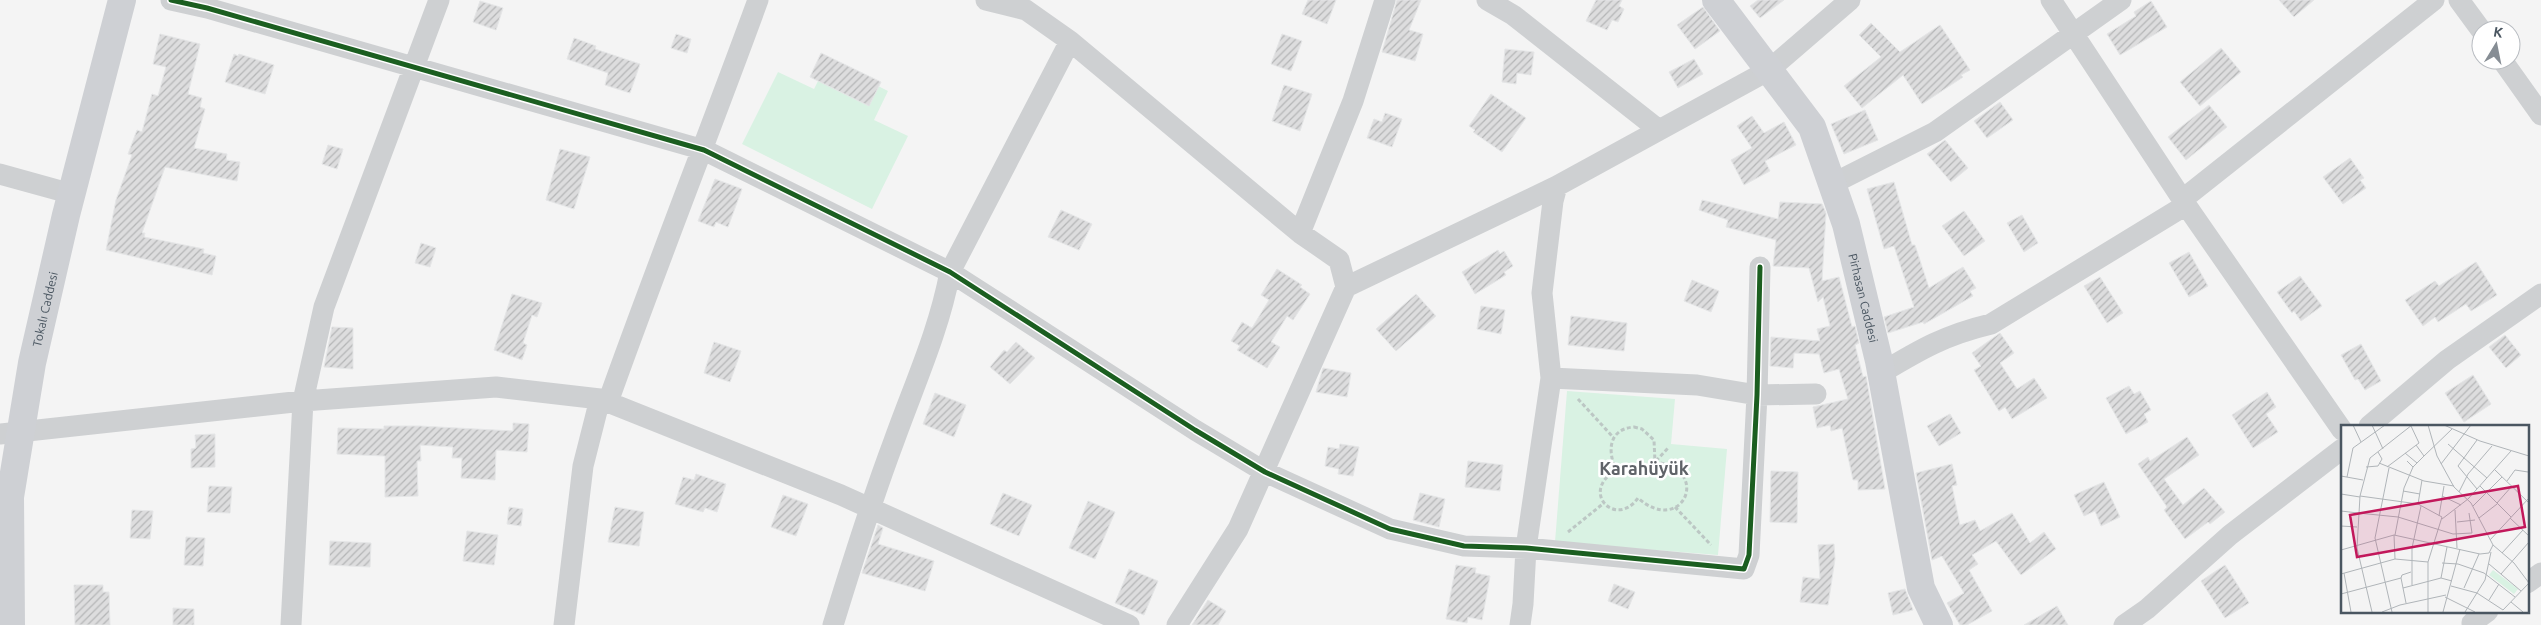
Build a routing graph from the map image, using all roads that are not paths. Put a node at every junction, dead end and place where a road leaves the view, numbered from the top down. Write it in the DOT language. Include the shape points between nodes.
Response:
graph roads {
  1 [pos="122,0"];
  2 [pos="171,0"];
  3 [pos="439,0"];
  4 [pos="758,0"];
  5 [pos="1385,0"];
  6 [pos="1487,0"];
  7 [pos="1716,0"];
  8 [pos="1850,0"];
  9 [pos="2052,0"];
  10 [pos="2121,0"];
  11 [pos="2434,0"];
  12 [pos="2460,0"];
  13 [pos="993,2"];
  14 [pos="1028,5"];
  15 [pos="2474,20"];
  16 [pos="2075,34"];
  17 [pos="1070,41"];
  18 [pos="415,67"];
  19 [pos="1769,70"];
  20 [pos="2509,70"];
  21 [pos="2541,115"];
  22 [pos="1659,130"];
  23 [pos="704,150"];
  24 [pos="0,174"];
  25 [pos="1832,184"];
  26 [pos="1557,186"];
  27 [pos="72,194"];
  28 [pos="2185,202"];
  29 [pos="1300,233"];
  30 [pos="1760,267"];
  31 [pos="950,272"];
  32 [pos="1346,287"];
  33 [pos="2541,294"];
  34 [pos="1881,373"];
  35 [pos="1555,378"];
  36 [pos="1816,394"];
  37 [pos="1757,395"];
  38 [pos="303,401"];
  39 [pos="604,401"];
  40 [pos="2370,425"];
  41 [pos="2341,429"];
  42 [pos="11,432"];
  43 [pos="2341,450"];
  44 [pos="1265,472"];
  45 [pos="870,507"];
  46 [pos="1536,548"];
  47 [pos="2541,573"];
  48 [pos="2528,582"];
  49 [pos="11,625"];
  50 [pos="291,625"];
  51 [pos="564,625"];
  52 [pos="833,625"];
  53 [pos="1129,625"];
  54 [pos="1177,625"];
  55 [pos="1520,625"];
  56 [pos="1939,625"];
  57 [pos="2124,625"];
  1 -- 27 [label="street, Tokalı Caddesi"];
  2 -- 18 [label="street"];
  3 -- 18 [label="street"];
  4 -- 23 [label="street"];
  5 -- 29 [label="street" via="1353,101"];
  6 -- 22 [label="street" via="1513,15"];
  7 -- 19 [label="street, Pirhasan Caddesi"];
  8 -- 19 [label="street"];
  9 -- 16 [label="street"];
  10 -- 16 [label="street"];
  11 -- 28 [label="street"];
  12 -- 15 [label="street"];
  13 -- 14 [label="street"];
  14 -- 17 [label="street"];
  16 -- 25 [label="street" via="1935,132"];
  16 -- 28 [label="street"];
  17 -- 29 [label="street"];
  17 -- 31 [label="street"];
  18 -- 23 [label="street"];
  18 -- 38 [label="street" via="324,307"];
  19 -- 22 [label="street"];
  19 -- 25 [label="street, Pirhasan Caddesi" via="1812,127"];
  20 -- 21 [label="street"];
  22 -- 26 [label="street"];
  23 -- 31 [label="street"];
  23 -- 39 [label="street"];
  24 -- 27 [label="street"];
  25 -- 34 [label="street, Pirhasan Caddesi" via="1846,224"];
  26 -- 32 [label="street"];
  26 -- 35 [label="street" via="1542,293"];
  27 -- 42 [label="street, Tokalı Caddesi" via="32,363"];
  28 -- 34 [label="street" via="1991,324 1934,342"];
  28 -- 41 [label="street"];
  29 -- 32 [label="street" via="1339,260"];
  30 -- 37 [label="street"];
  31 -- 44 [label="street"];
  31 -- 45 [label="street" via="944,306"];
  32 -- 44 [label="street"];
  33 -- 40 [label="street" via="2447,360"];
  34 -- 56 [label="street, Pirhasan Caddesi" via="1921,588"];
  35 -- 37 [label="street" via="1697,385"];
  35 -- 46 [label="street"];
  36 -- 37 [label="street"];
  37 -- 46 [label="street" via="1749,555 1744,569"];
  38 -- 39 [label="street" via="496,387"];
  38 -- 42 [label="street"];
  38 -- 50 [label="street"];
  39 -- 45 [label="street"];
  39 -- 51 [label="street" via="584,466"];
  42 -- 49 [label="street, Tokalı Caddesi"];
  43 -- 57 [label="street" via="2230,535 2147,609"];
  44 -- 46 [label="street" via="1390,529 1464,546"];
  44 -- 54 [label="street" via="1238,529"];
  45 -- 52 [label="street"];
  45 -- 53 [label="street"];
  46 -- 55 [label="street"];
  47 -- 48 [label="street"];
}
